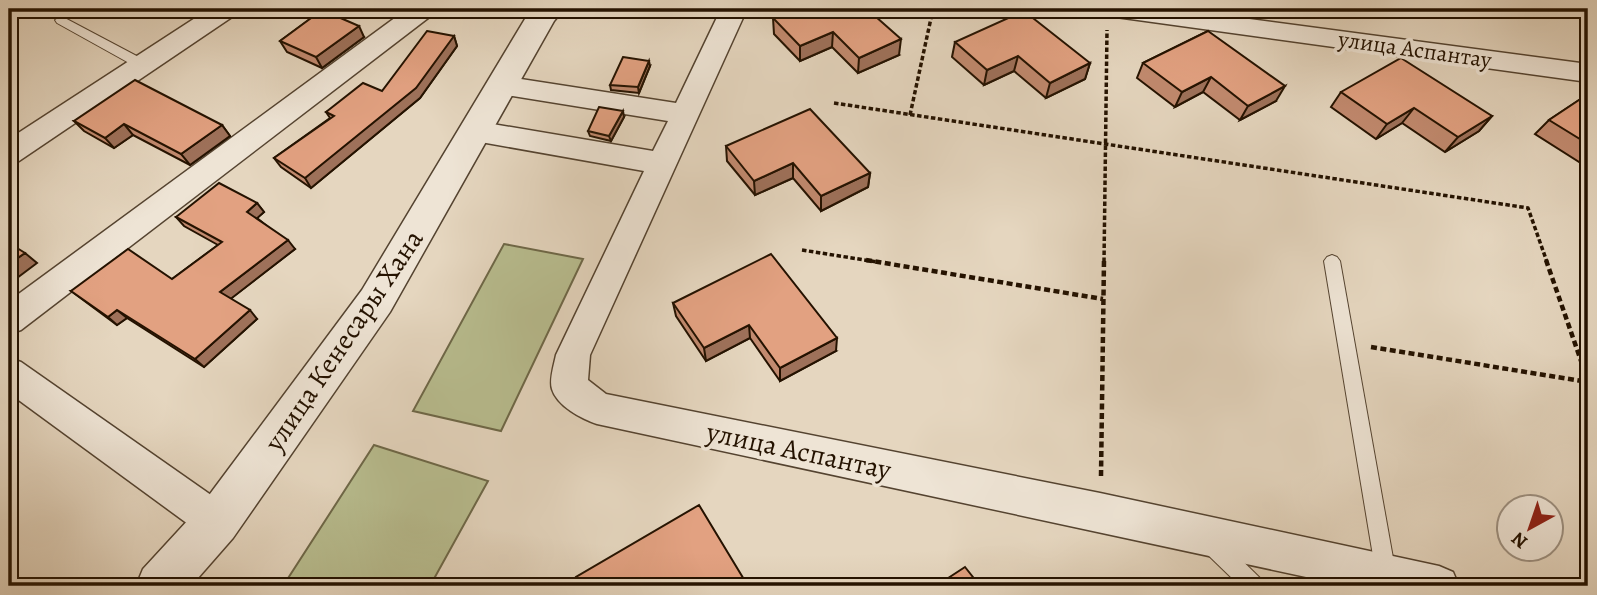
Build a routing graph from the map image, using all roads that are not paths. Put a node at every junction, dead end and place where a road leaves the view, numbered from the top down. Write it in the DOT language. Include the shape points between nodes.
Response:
graph roads {
  1 [pos="226,9"];
  2 [pos="424,9"];
  3 [pos="549,9"];
  4 [pos="734,9"];
  5 [pos="1112,16"];
  6 [pos="61,20"];
  7 [pos="143,65"];
  8 [pos="1588,73"];
  9 [pos="501,85"];
  10 [pos="684,114"];
  11 [pos="475,131"];
  12 [pos="9,153"];
  13 [pos="663,163"];
  14 [pos="1332,261"];
  15 [pos="9,320"];
  16 [pos="9,373"];
  17 [pos="217,522"];
  18 [pos="1202,534"];
  19 [pos="1387,580"];
  20 [pos="160,586"];
  21 [pos="1254,586"];
  22 [pos="1439,586"];
  1 -- 7 [label="street"];
  2 -- 15 [label="street"];
  3 -- 9 [label="street, улица Кенесары Хана"];
  4 -- 10 [label="street, улица Аспантау"];
  5 -- 8 [label="street, улица Аспантау"];
  6 -- 7 [label="lane"];
  7 -- 12 [label="street"];
  9 -- 10 [label="street"];
  9 -- 11 [label="street, улица Кенесары Хана"];
  10 -- 13 [label="street, улица Аспантау"];
  11 -- 13 [label="street"];
  11 -- 17 [label="street, улица Кенесары Хана" via="376,301"];
  13 -- 18 [label="street, улица Аспантау" via="573,355 569,387 597,408"];
  14 -- 19 [label="lane"];
  16 -- 17 [label="street"];
  17 -- 20 [label="street, улица Кенесары Хана"];
  18 -- 19 [label="street, улица Аспантау"];
  18 -- 21 [label="lane"];
  19 -- 22 [label="street, улица Аспантау"];
}
